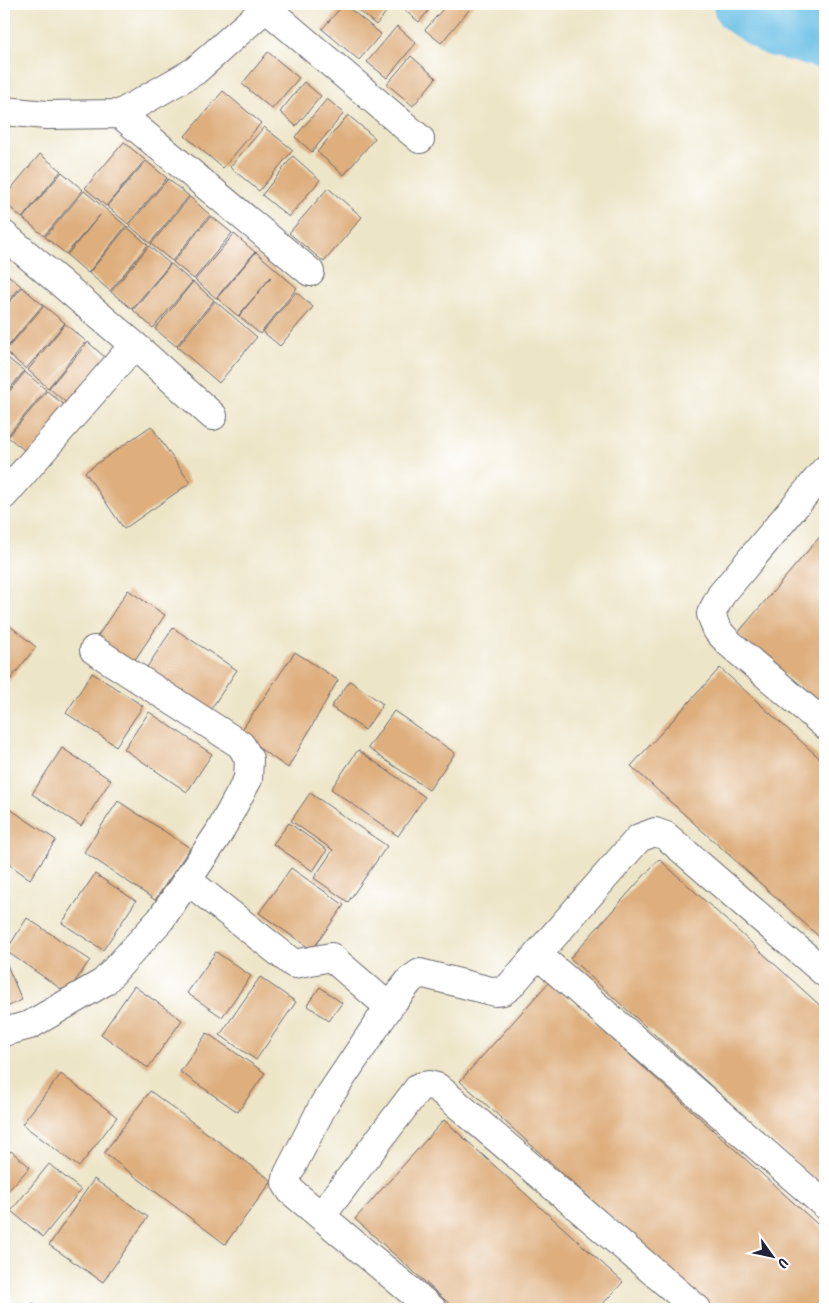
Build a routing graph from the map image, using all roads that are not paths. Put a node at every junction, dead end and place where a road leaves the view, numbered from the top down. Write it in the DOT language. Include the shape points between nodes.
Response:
graph roads {
  1 [pos="268,6"];
  2 [pos="4,111"];
  3 [pos="120,114"];
  4 [pos="420,139"];
  5 [pos="4,235"];
  6 [pos="310,272"];
  7 [pos="134,345"];
  8 [pos="213,416"];
  9 [pos="9,480"];
  10 [pos="821,485"];
  11 [pos="94,650"];
  12 [pos="825,725"];
  13 [pos="187,880"];
  14 [pos="538,955"];
  15 [pos="825,973"];
  16 [pos="389,1006"];
  17 [pos="4,1032"];
  18 [pos="825,1205"];
  19 [pos="322,1215"];
  20 [pos="432,1309"];
  21 [pos="697,1309"];
  1 -- 3 [label="street" via="195,71"];
  1 -- 4 [label="street"];
  2 -- 3 [label="street" via="46,115"];
  3 -- 6 [label="street"];
  5 -- 7 [label="street"];
  7 -- 8 [label="street"];
  7 -- 9 [label="street"];
  10 -- 12 [label="street" via="721,595 711,614 717,630 729,642"];
  11 -- 13 [label="street" via="221,730 241,745 249,759 248,779 219,833"];
  13 -- 16 [label="street" via="294,964 331,957"];
  13 -- 17 [label="street" via="161,920 104,982 30,1025"];
  14 -- 15 [label="street" via="639,838 656,832 666,836"];
  14 -- 16 [label="street" via="503,991 495,992 420,973"];
  14 -- 18 [label="street"];
  16 -- 19 [label="street" via="324,1104 288,1174 286,1183 291,1191"];
  19 -- 20 [label="street"];
  19 -- 21 [label="street" via="419,1087 437,1087"];
}
